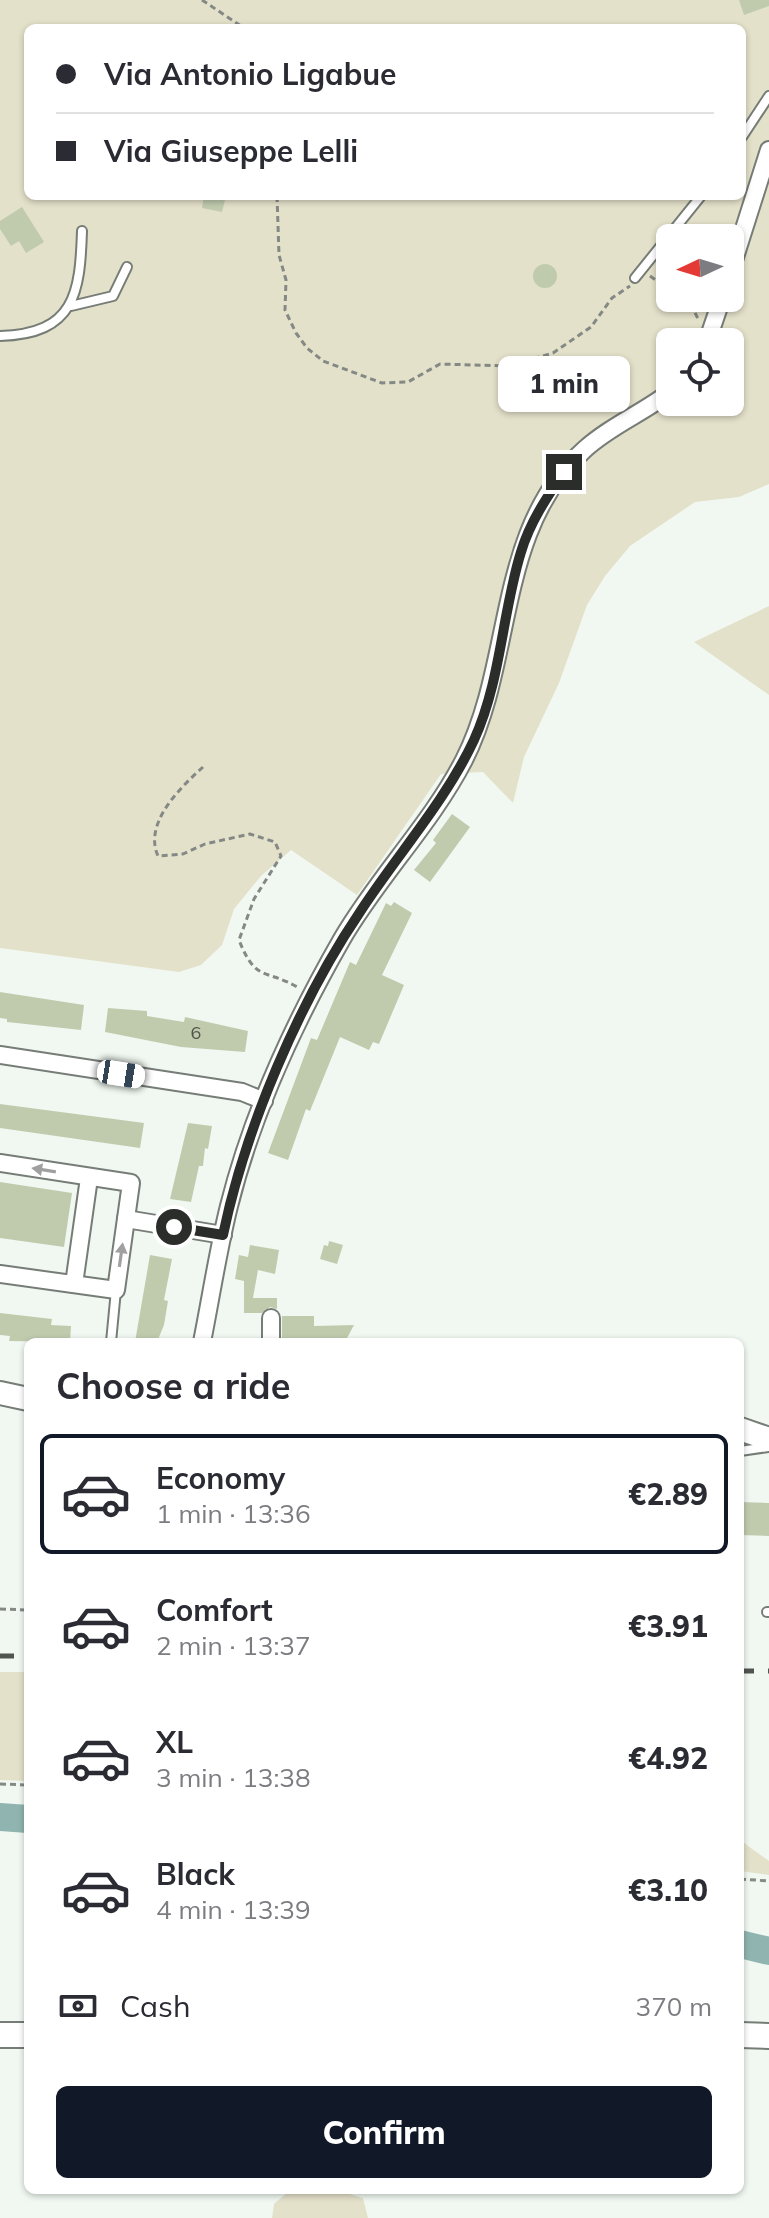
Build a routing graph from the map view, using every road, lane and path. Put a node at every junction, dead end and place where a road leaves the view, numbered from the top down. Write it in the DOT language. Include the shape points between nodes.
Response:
graph roads {
  1 [pos="202,0"];
  2 [pos="238,24"];
  3 [pos="769,96"];
  4 [pos="746,131"];
  5 [pos="769,150"];
  6 [pos="277,200"];
  7 [pos="698,200"];
  8 [pos="744,229"];
  9 [pos="82,231"];
  10 [pos="127,267"];
  11 [pos="647,275"];
  12 [pos="636,280"];
  13 [pos="656,281"];
  14 [pos="71,306"];
  15 [pos="0,336"];
  16 [pos="656,401"];
  17 [pos="203,767"];
  18 [pos="313,996"];
  19 [pos="0,1055"];
  20 [pos="264,1101"];
  21 [pos="0,1163"];
  22 [pos="89,1178"];
  23 [pos="126,1219"];
  24 [pos="223,1235"];
  25 [pos="0,1274"];
  26 [pos="74,1284"];
  27 [pos="116,1290"];
  28 [pos="271,1318"];
  29 [pos="111,1338"];
  30 [pos="203,1338"];
  31 [pos="271,1338"];
  32 [pos="0,1393"];
  33 [pos="24,1398"];
  34 [pos="744,1430"];
  35 [pos="769,1439"];
  36 [pos="769,1447"];
  37 [pos="744,1450"];
  38 [pos="0,1609"];
  39 [pos="24,1610"];
  40 [pos="0,1784"];
  41 [pos="24,1785"];
  42 [pos="744,1879"];
  43 [pos="769,1881"];
  44 [pos="0,2035"];
  45 [pos="24,2035"];
  46 [pos="744,2035"];
  47 [pos="769,2036"];
  1 -- 2 [label="path"];
  3 -- 4 [label="lane"];
  5 -- 8 [label="street"];
  6 -- 12 [label="path" via="285,310 296,333 323,361 382,383 408,382 440,364 508,366 553,353 591,327 612,298"];
  7 -- 12 [label="lane"];
  9 -- 14 [label="lane" via="80,276"];
  10 -- 14 [label="lane" via="113,296"];
  11 -- 13 [label="path"];
  14 -- 15 [label="lane" via="44,327"];
  16 -- 18 [label="street" via="584,450 546,498 522,549 475,739 354,920"];
  17 -- 18 [label="path" via="182,786 158,822 152,843 158,856 250,834 275,842 281,856 254,899 239,940 249,964"];
  18 -- 20 [label="street"];
  19 -- 20 [label="street" via="242,1092"];
  20 -- 24 [label="street"];
  22 -- 21 [label="street, one-way"];
  22 -- 23 [label="street" via="131,1183"];
  22 -- 26 [label="street"];
  23 -- 24 [label="street"];
  27 -- 23 [label="street, one-way"];
  24 -- 30 [label="street"];
  25 -- 26 [label="street"];
  26 -- 27 [label="street"];
  27 -- 29 [label="lane"];
  28 -- 31 [label="street"];
  32 -- 33 [label="main road"];
  34 -- 35 [label="main road"];
  36 -- 37 [label="lane"];
  38 -- 39 [label="path"];
  40 -- 41 [label="path"];
  42 -- 43 [label="path"];
  44 -- 45 [label="main road"];
  46 -- 47 [label="main road"];
}
